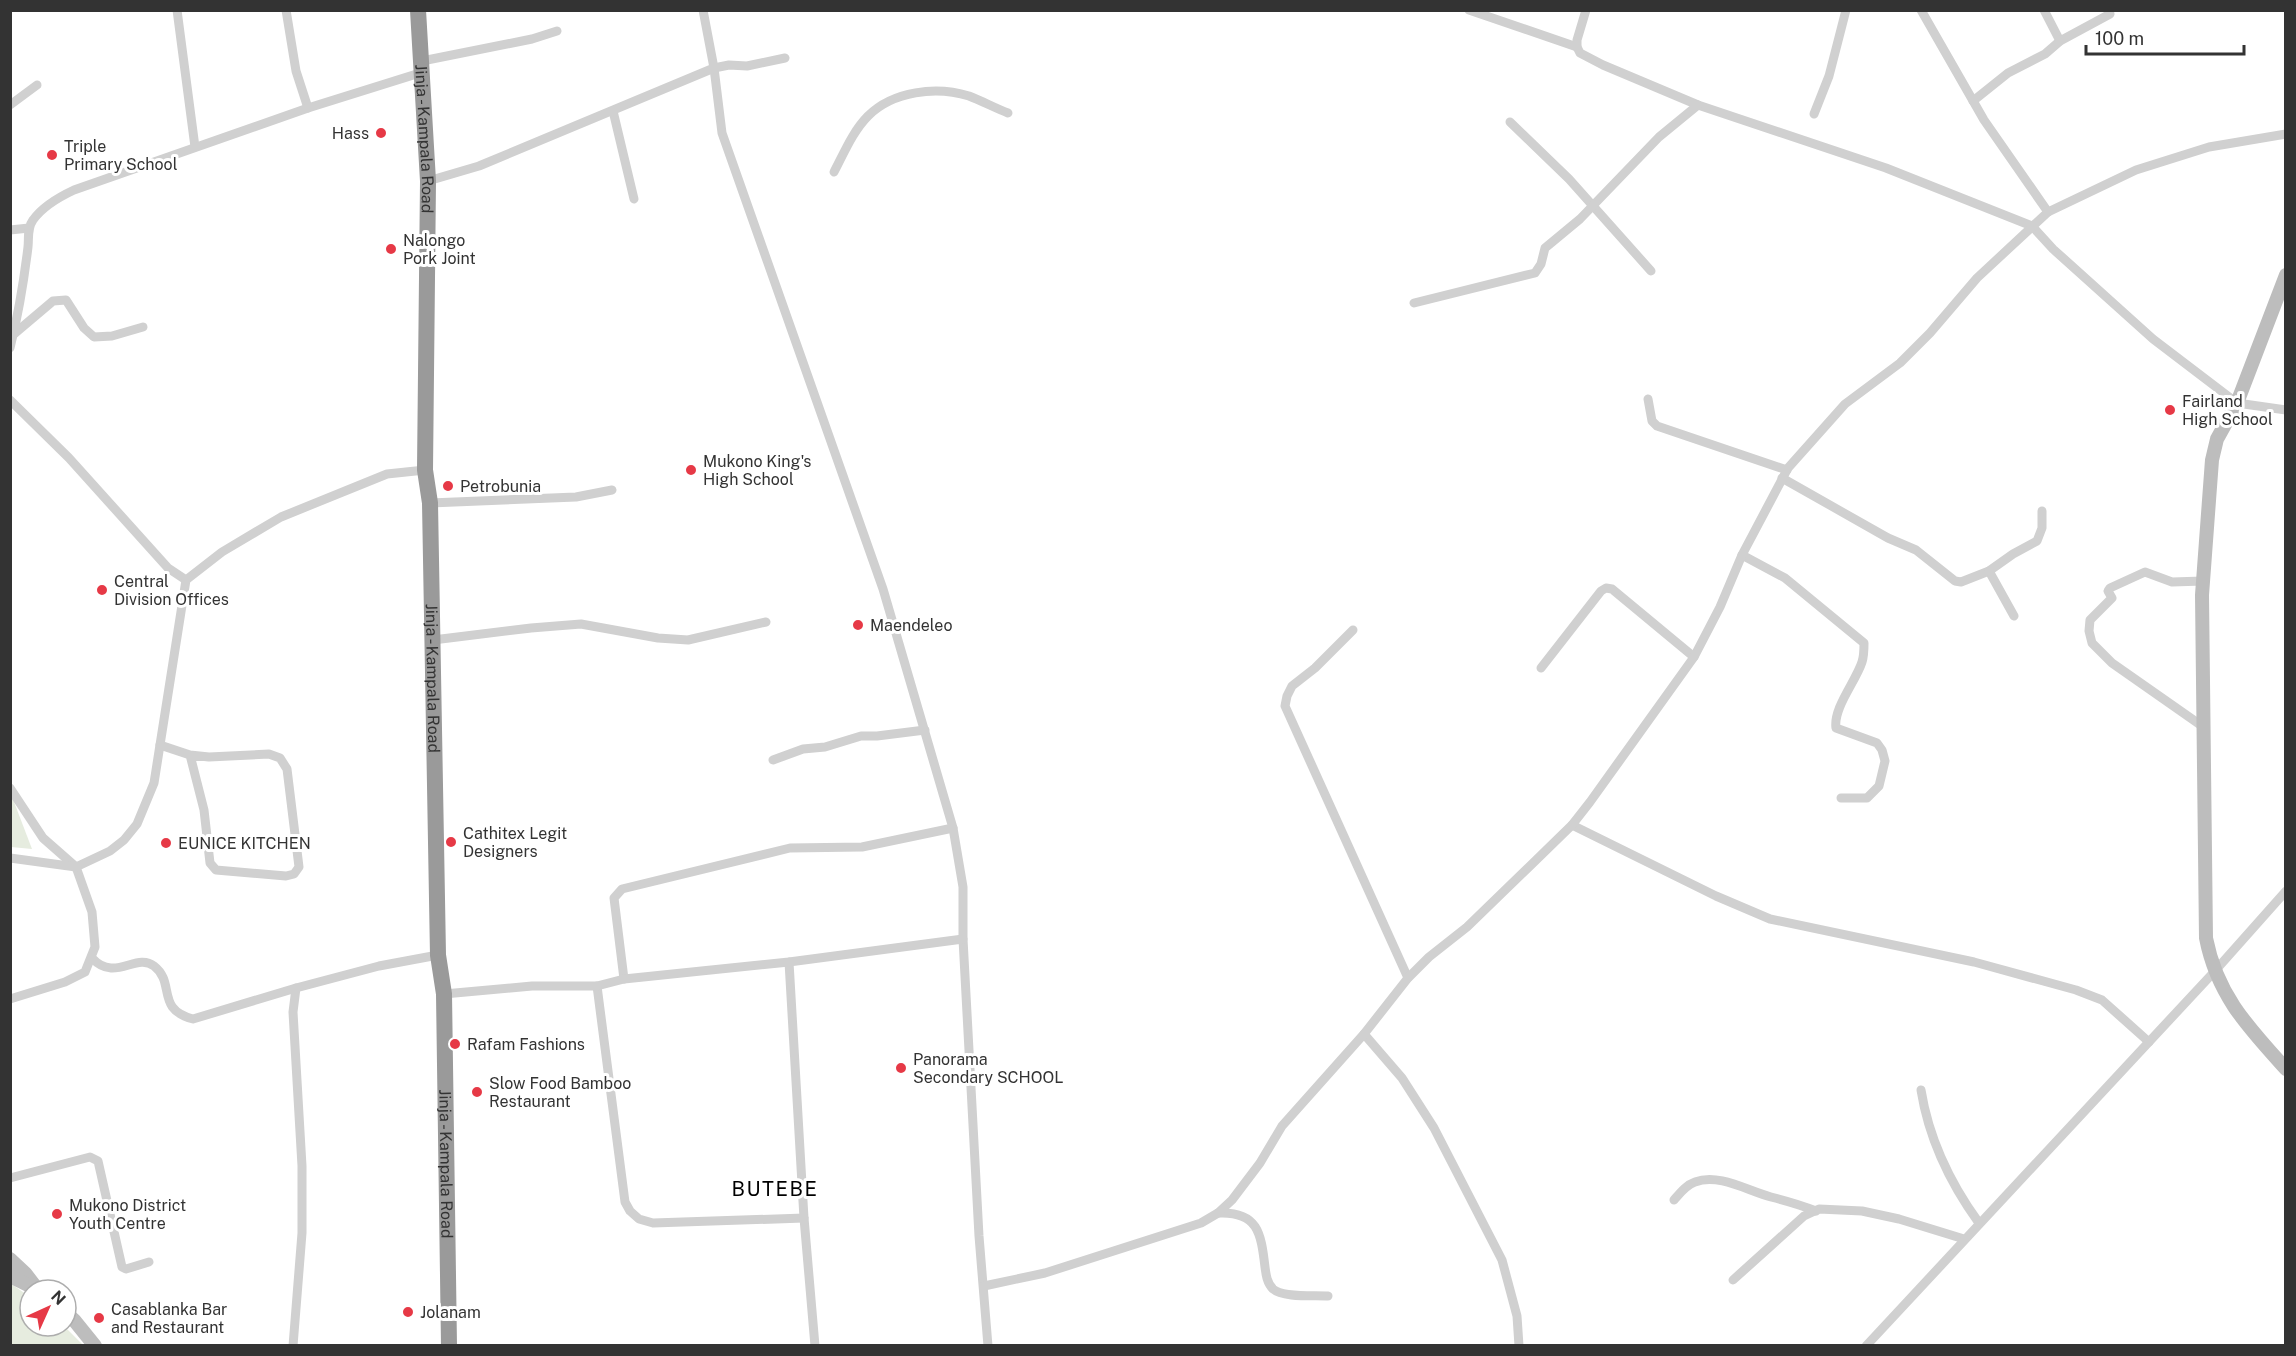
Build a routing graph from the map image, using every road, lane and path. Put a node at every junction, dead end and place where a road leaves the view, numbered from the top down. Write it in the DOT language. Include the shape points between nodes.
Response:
graph roads {
  1 [pos="177,10"];
  2 [pos="286,10"];
  3 [pos="418,10"];
  4 [pos="703,10"];
  5 [pos="1469,10"];
  6 [pos="1586,10"];
  7 [pos="1846,10"];
  8 [pos="1921,10"];
  9 [pos="2044,10"];
  10 [pos="2110,14"];
  11 [pos="557,31"];
  12 [pos="2060,41"];
  13 [pos="1577,47"];
  14 [pos="785,58"];
  15 [pos="422,67"];
  16 [pos="714,68"];
  17 [pos="37,86"];
  18 [pos="1973,101"];
  19 [pos="10,105"];
  20 [pos="1698,105"];
  21 [pos="308,108"];
  22 [pos="612,111"];
  23 [pos="1008,113"];
  24 [pos="1814,114"];
  25 [pos="1510,122"];
  26 [pos="2286,134"];
  27 [pos="195,147"];
  28 [pos="834,172"];
  29 [pos="428,181"];
  30 [pos="634,199"];
  31 [pos="1593,206"];
  32 [pos="2048,212"];
  33 [pos="2032,226"];
  34 [pos="29,228"];
  35 [pos="10,230"];
  36 [pos="1651,271"];
  37 [pos="2286,275"];
  38 [pos="1414,303"];
  39 [pos="143,327"];
  40 [pos="14,334"];
  41 [pos="10,348"];
  42 [pos="1648,399"];
  43 [pos="10,400"];
  44 [pos="2237,403"];
  45 [pos="2286,410"];
  46 [pos="425,470"];
  47 [pos="1785,474"];
  48 [pos="612,490"];
  49 [pos="430,503"];
  50 [pos="2042,511"];
  51 [pos="1742,555"];
  52 [pos="1989,572"];
  53 [pos="186,580"];
  54 [pos="2203,581"];
  55 [pos="2014,616"];
  56 [pos="766,622"];
  57 [pos="1353,630"];
  58 [pos="433,640"];
  59 [pos="1694,657"];
  60 [pos="1541,668"];
  61 [pos="2202,726"];
  62 [pos="925,730"];
  63 [pos="160,745"];
  64 [pos="190,755"];
  65 [pos="773,760"];
  66 [pos="10,788"];
  67 [pos="1841,798"];
  68 [pos="1572,825"];
  69 [pos="953,828"];
  70 [pos="10,858"];
  71 [pos="76,867"];
  72 [pos="2286,891"];
  73 [pos="963,939"];
  74 [pos="438,955"];
  75 [pos="92,958"];
  76 [pos="789,962"];
  77 [pos="2214,972"];
  78 [pos="1408,978"];
  79 [pos="624,979"];
  80 [pos="597,986"];
  81 [pos="296,988"];
  82 [pos="444,994"];
  83 [pos="10,999"];
  84 [pos="1364,1034"];
  85 [pos="2149,1042"];
  86 [pos="2286,1069"];
  87 [pos="1921,1090"];
  88 [pos="10,1178"];
  89 [pos="1674,1200"];
  90 [pos="1816,1210"];
  91 [pos="1218,1214"];
  92 [pos="804,1218"];
  93 [pos="1979,1223"];
  94 [pos="1964,1239"];
  95 [pos="10,1259"];
  96 [pos="148,1262"];
  97 [pos="29,1278"];
  98 [pos="1733,1280"];
  99 [pos="984,1286"];
  100 [pos="1328,1296"];
  101 [pos="78,1325"];
  102 [pos="94,1346"];
  103 [pos="292,1346"];
  104 [pos="449,1346"];
  105 [pos="815,1346"];
  106 [pos="988,1346"];
  107 [pos="1519,1346"];
  108 [pos="1866,1346"];
  1 -- 27 [label="street"];
  2 -- 21 [label="street" via="296,71"];
  3 -- 15 [label="highway, Jinja - Kampala Road"];
  4 -- 16 [label="street"];
  5 -- 13 [label="street"];
  6 -- 13 [label="street"];
  7 -- 24 [label="street" via="1829,76"];
  8 -- 18 [label="street"];
  9 -- 12 [label="street"];
  10 -- 12 [label="street"];
  11 -- 15 [label="street"];
  12 -- 18 [label="street" via="2045,54 2008,73"];
  13 -- 20 [label="street" via="1580,53 1603,65"];
  14 -- 16 [label="street"];
  15 -- 21 [label="street"];
  15 -- 29 [label="highway, Jinja - Kampala Road"];
  16 -- 22 [label="street"];
  16 -- 62 [label="street" via="722,133 883,589"];
  17 -- 19 [label="street"];
  18 -- 32 [label="street"];
  20 -- 31 [label="street" via="1659,137"];
  20 -- 33 [label="street" via="1886,168"];
  21 -- 27 [label="street"];
  22 -- 29 [label="street" via="479,166"];
  22 -- 30 [label="street"];
  23 -- 28 [label="street" via="954,92 934,91 895,98 868,117"];
  25 -- 31 [label="street"];
  26 -- 32 [label="street" via="2209,147 2136,170"];
  27 -- 34 [label="street" via="74,190 46,207"];
  29 -- 46 [label="highway, Jinja - Kampala Road"];
  31 -- 36 [label="street"];
  31 -- 38 [label="street" via="1545,248 1534,273"];
  32 -- 33 [label="street"];
  33 -- 44 [label="street" via="2153,339"];
  33 -- 47 [label="street" via="1977,278 1900,363 1845,404"];
  34 -- 35 [label="street"];
  34 -- 40 [label="street"];
  37 -- 44 [label="street"];
  39 -- 40 [label="street" via="94,337 66,300 61,299 53,301"];
  40 -- 41 [label="street"];
  42 -- 47 [label="street" via="1652,421 1657,426"];
  43 -- 53 [label="street" via="69,458 168,568"];
  44 -- 45 [label="street"];
  44 -- 54 [label="street" via="2217,439 2212,460"];
  46 -- 49 [label="highway, Jinja - Kampala Road"];
  46 -- 53 [label="street" via="387,474 281,517 222,552"];
  47 -- 51 [label="street"];
  47 -- 52 [label="street" via="1888,538 1916,550 1955,581"];
  48 -- 49 [label="street" via="576,497"];
  49 -- 58 [label="highway, Jinja - Kampala Road"];
  50 -- 52 [label="street" via="2037,541"];
  51 -- 59 [label="street"];
  51 -- 67 [label="street" via="1785,578 1864,643 1862,661 1835,722 1836,728 1877,743 1885,761 1879,786 1867,798"];
  52 -- 55 [label="street"];
  53 -- 63 [label="street"];
  54 -- 61 [label="street"];
  54 -- 61 [label="street" via="2172,582 2145,572 2137,574 2110,588 2112,598 2088,625 2092,643 2112,663"];
  56 -- 58 [label="street" via="688,640 580,624"];
  57 -- 78 [label="street" via="1292,686 1285,706"];
  58 -- 74 [label="highway, Jinja - Kampala Road"];
  59 -- 60 [label="street" via="1606,588"];
  59 -- 68 [label="street"];
  61 -- 77 [label="street" via="2206,938"];
  62 -- 65 [label="street" via="861,736"];
  62 -- 69 [label="street"];
  63 -- 64 [label="street"];
  63 -- 71 [label="street" via="154,783 137,824 110,850"];
  64 -- 64 [label="street" via="269,754 280,758 287,769 299,867 294,874 216,870 210,863 204,810"];
  66 -- 71 [label="street" via="43,838"];
  68 -- 78 [label="street"];
  68 -- 85 [label="street" via="1770,919 1974,962 2076,990 2102,1000"];
  69 -- 73 [label="street" via="963,887"];
  69 -- 79 [label="street" via="862,848 790,848 622,889 614,898"];
  70 -- 71 [label="street"];
  71 -- 75 [label="street" via="92,912"];
  72 -- 77 [label="street"];
  73 -- 76 [label="street"];
  73 -- 99 [label="street"];
  74 -- 81 [label="street"];
  74 -- 82 [label="highway, Jinja - Kampala Road"];
  75 -- 81 [label="street" via="100,967 109,969 146,962 154,966 172,1009 193,1019"];
  75 -- 83 [label="street" via="85,972"];
  76 -- 79 [label="street"];
  76 -- 92 [label="street"];
  77 -- 85 [label="street"];
  77 -- 86 [label="street" via="2228,999"];
  78 -- 84 [label="street"];
  79 -- 80 [label="street"];
  80 -- 82 [label="street" via="532,986"];
  80 -- 92 [label="street" via="618,1164 630,1211 653,1223"];
  81 -- 103 [label="street" via="292,1012 302,1166 302,1233"];
  82 -- 104 [label="highway, Jinja - Kampala Road"];
  84 -- 91 [label="street" via="1282,1126 1260,1163"];
  84 -- 107 [label="street" via="1401,1078 1434,1128 1502,1260 1517,1316"];
  85 -- 93 [label="street"];
  87 -- 93 [label="street" via="1949,1178"];
  88 -- 96 [label="street" via="90,1157 98,1161 122,1267"];
  89 -- 90 [label="street" via="1696,1181 1721,1180"];
  90 -- 94 [label="street" via="1862,1211"];
  90 -- 98 [label="street" via="1804,1216"];
  91 -- 99 [label="street" via="1108,1255"];
  91 -- 100 [label="street" via="1243,1216 1257,1227 1267,1281 1273,1289"];
  92 -- 105 [label="street"];
  93 -- 94 [label="street"];
  94 -- 108 [label="street"];
  95 -- 97 [label="street"];
  99 -- 106 [label="street"];
  101 -- 102 [label="street"];
}
